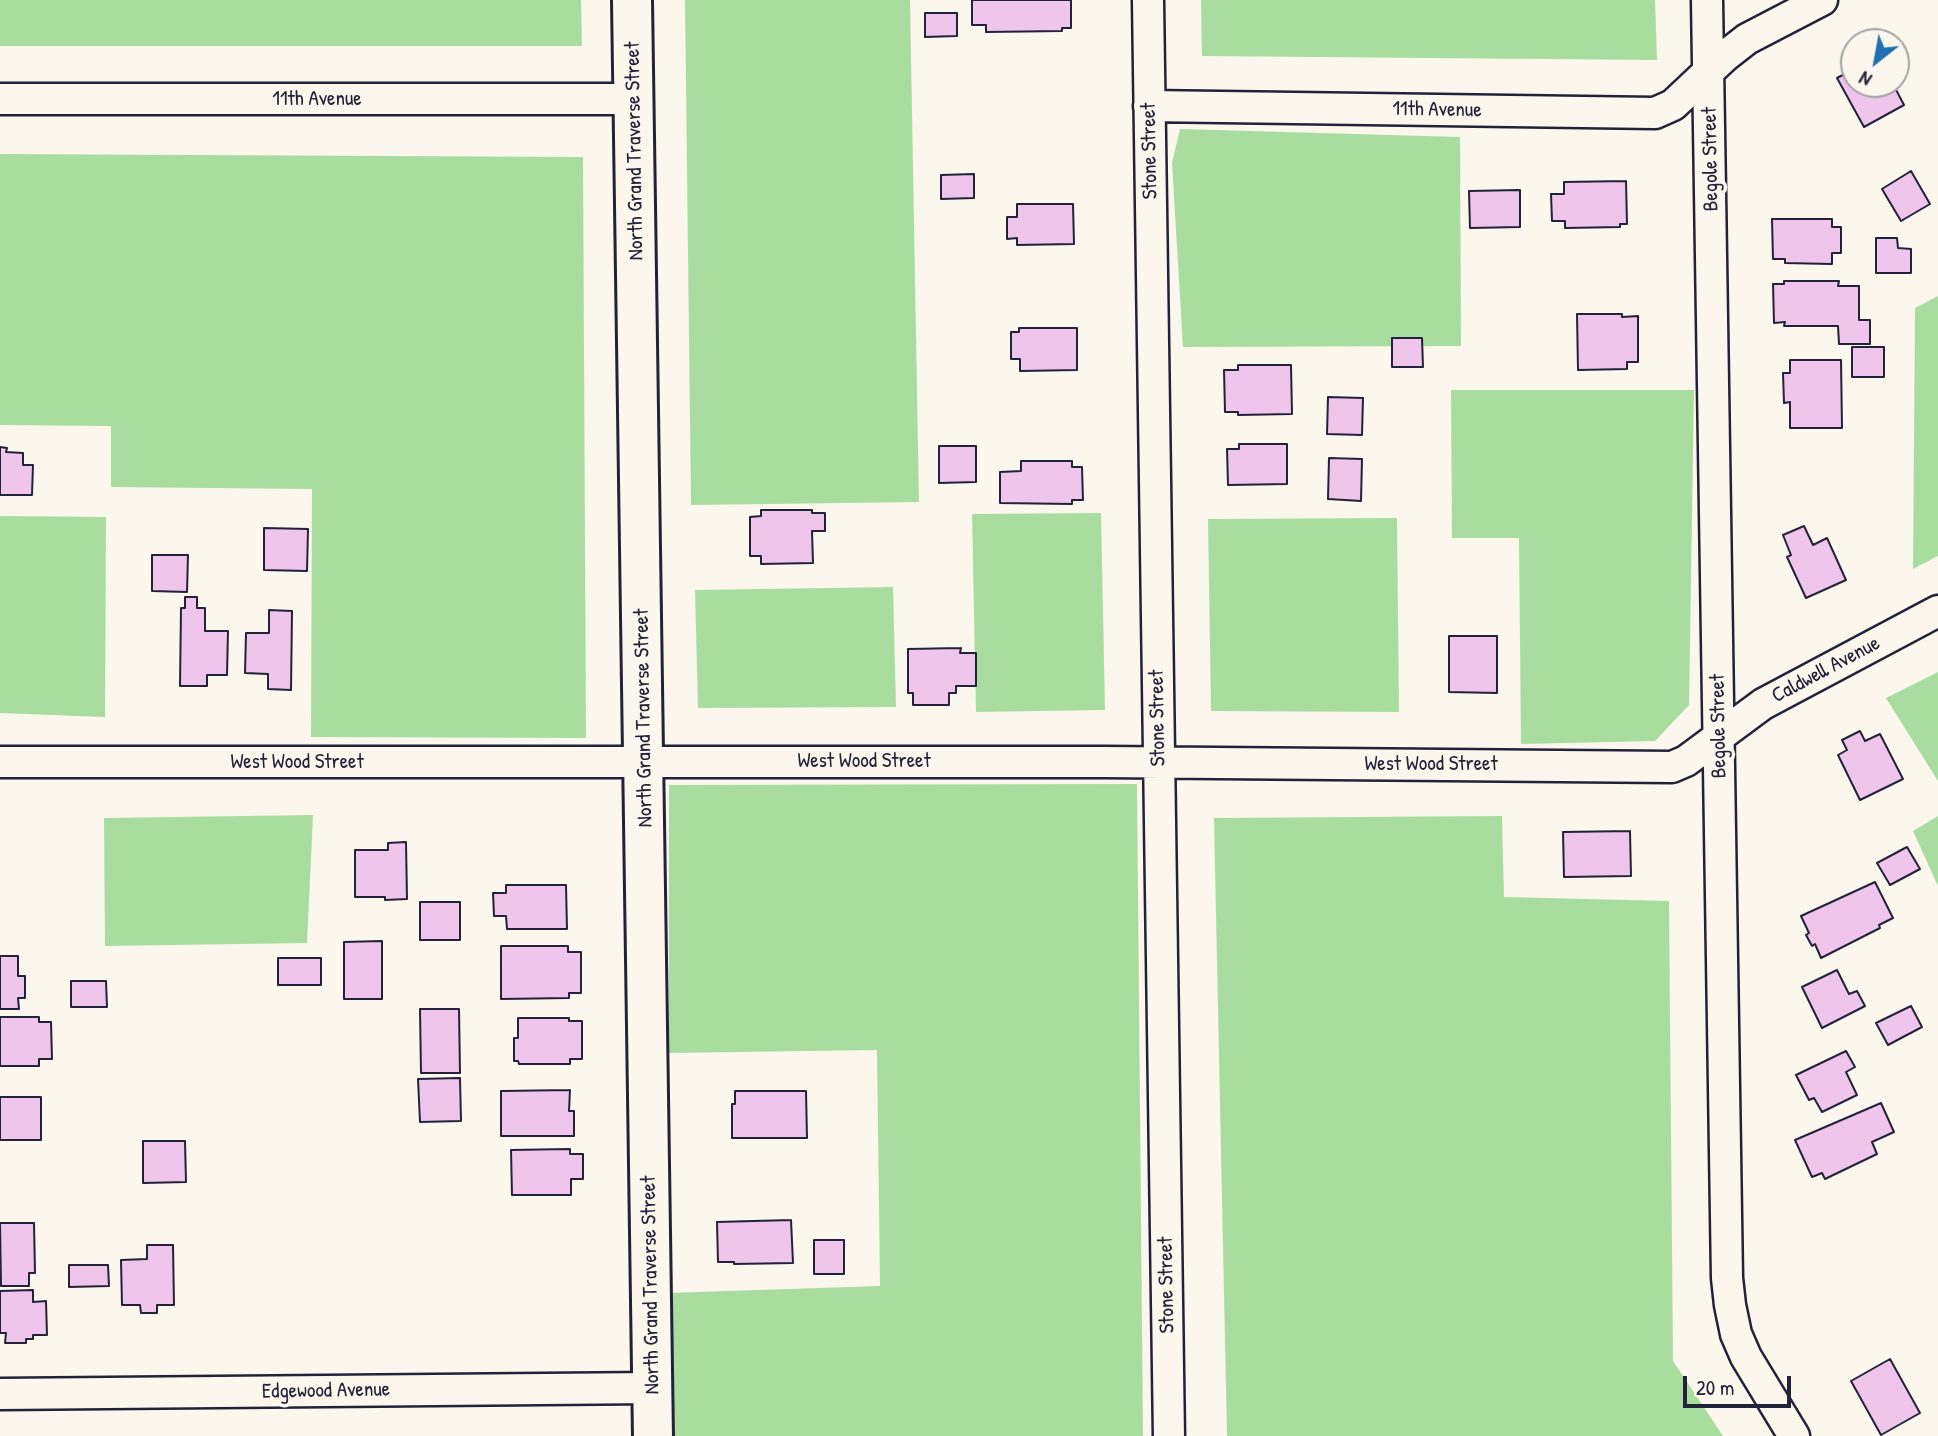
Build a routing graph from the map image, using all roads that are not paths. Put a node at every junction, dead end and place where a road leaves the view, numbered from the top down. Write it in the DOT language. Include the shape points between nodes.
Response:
graph roads {
  1 [pos="632,0"];
  2 [pos="1147,0"];
  3 [pos="1707,0"];
  4 [pos="1822,0"];
  5 [pos="1709,71"];
  6 [pos="0,99"];
  7 [pos="634,99"];
  8 [pos="1149,106"];
  9 [pos="1938,611"];
  10 [pos="1719,736"];
  11 [pos="644,761"];
  12 [pos="0,762"];
  13 [pos="1159,762"];
  14 [pos="653,1388"];
  15 [pos="0,1394"];
  16 [pos="653,1436"];
  17 [pos="1169,1436"];
  18 [pos="1794,1436"];
  1 -- 7 [label="street, North Grand Traverse Street"];
  2 -- 8 [label="street, Stone Street"];
  3 -- 5 [label="street, Begole Street"];
  4 -- 5 [label="street, 11th Avenue" via="1747,39"];
  5 -- 8 [label="street, 11th Avenue" via="1673,106 1646,114"];
  5 -- 10 [label="street, Begole Street"];
  6 -- 7 [label="street, 11th Avenue"];
  7 -- 11 [label="street, North Grand Traverse Street"];
  8 -- 13 [label="street, Stone Street"];
  9 -- 10 [label="street, Caldwell Avenue" via="1763,704"];
  10 -- 13 [label="street, West Wood Street" via="1672,767"];
  10 -- 18 [label="street, Begole Street" via="1730,1305 1746,1357"];
  11 -- 12 [label="street, West Wood Street"];
  11 -- 13 [label="street, West Wood Street"];
  11 -- 14 [label="street, North Grand Traverse Street"];
  13 -- 17 [label="street, Stone Street"];
  14 -- 15 [label="street, Edgewood Avenue"];
  14 -- 16 [label="street, North Grand Traverse Street"];
}
